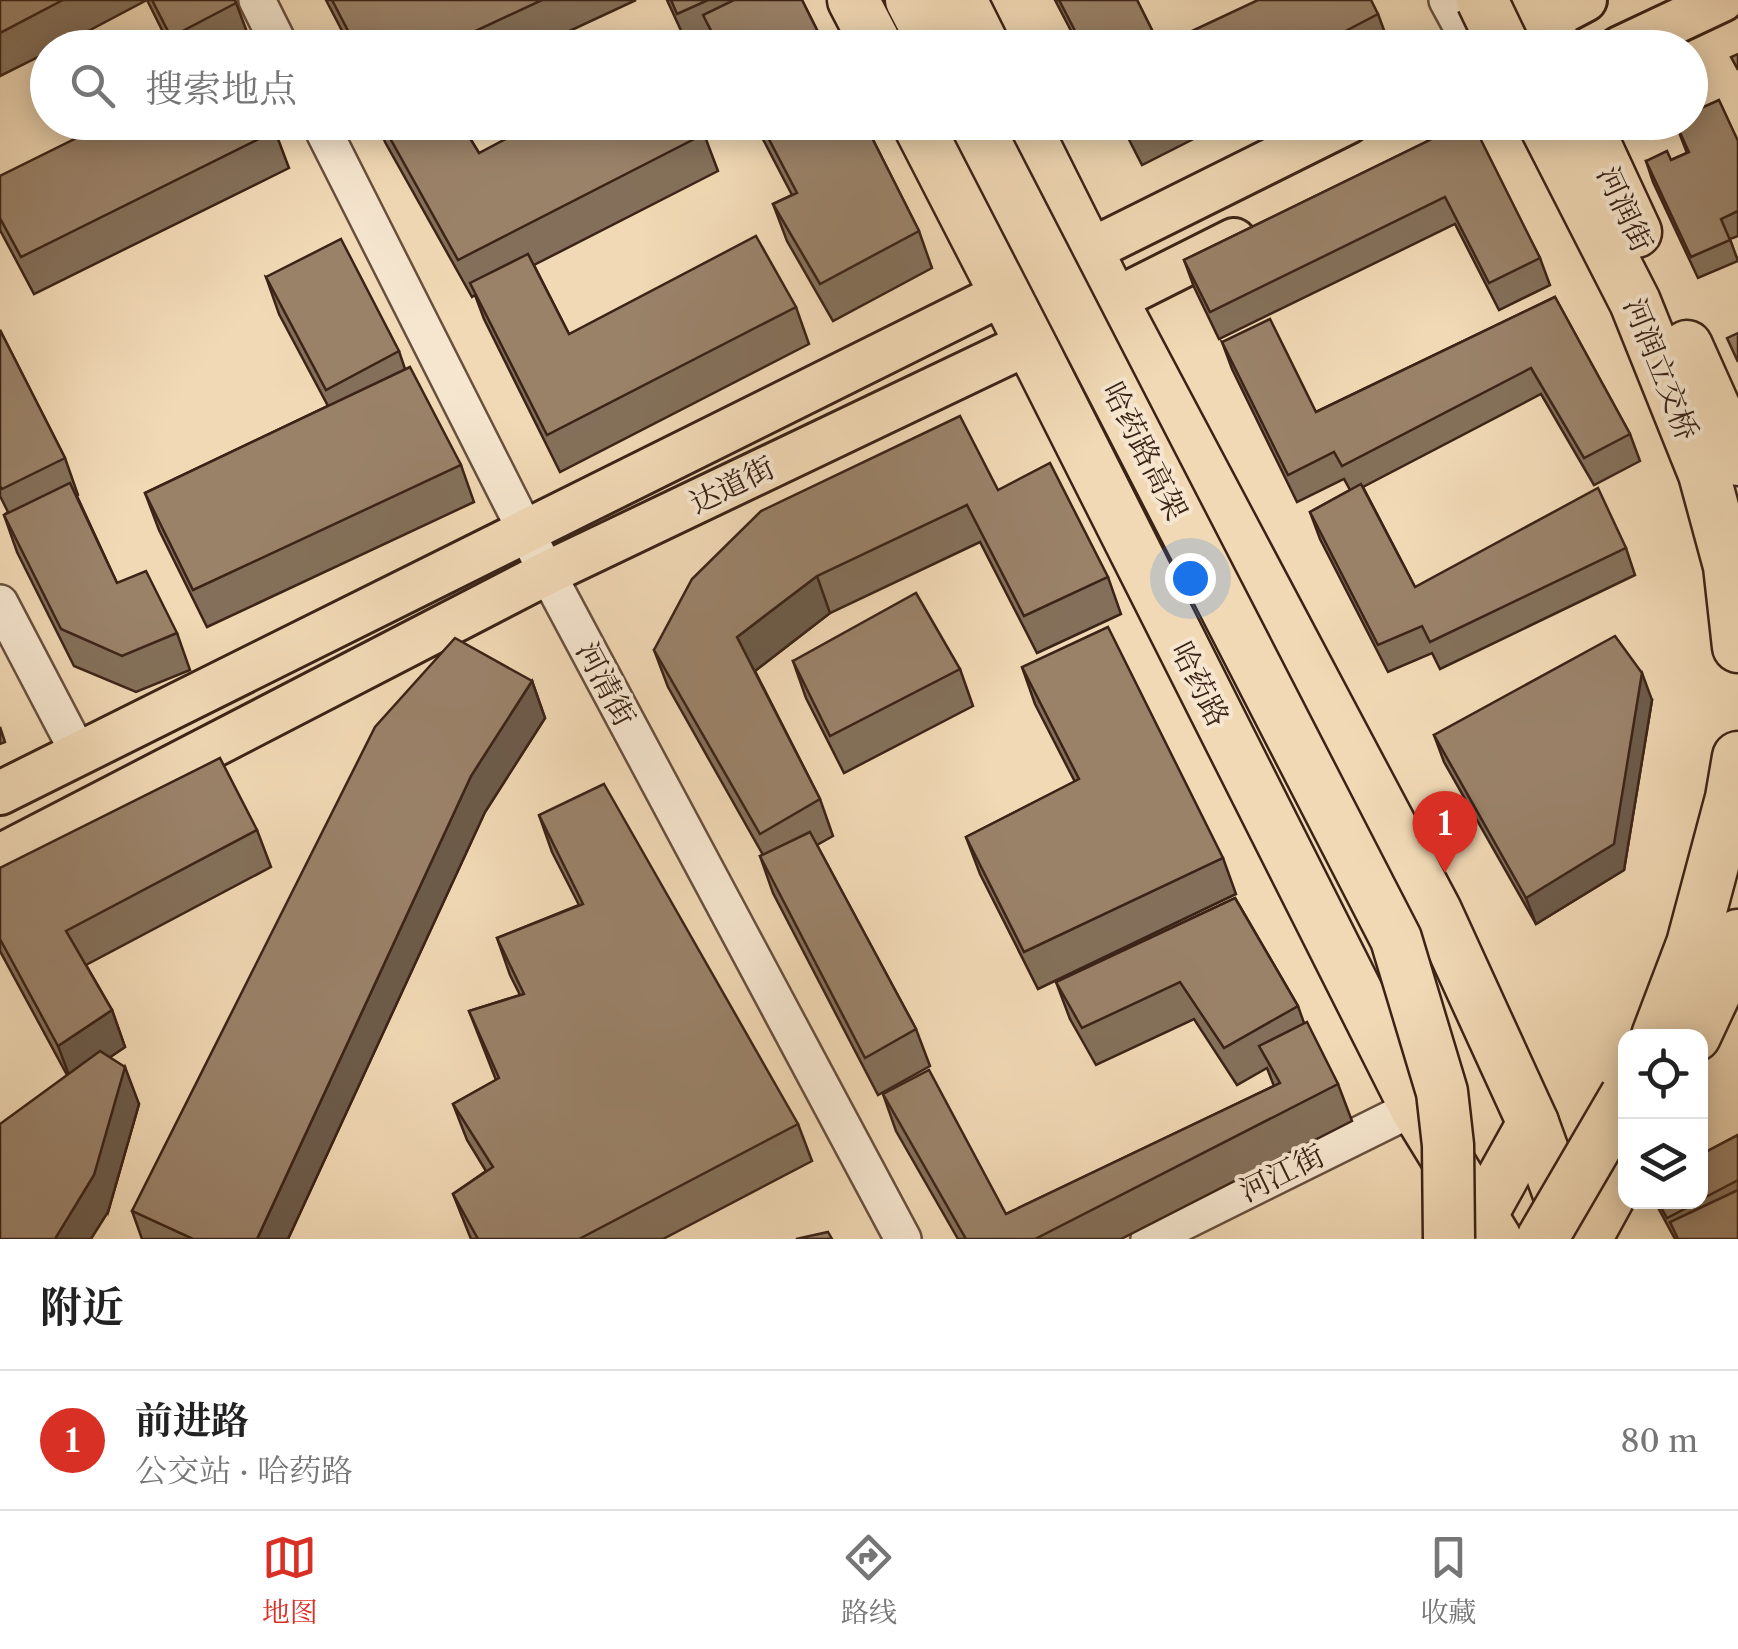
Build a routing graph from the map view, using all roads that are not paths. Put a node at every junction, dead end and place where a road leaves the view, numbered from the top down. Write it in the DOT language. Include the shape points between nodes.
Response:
graph roads {
  1 [pos="256,0"];
  2 [pos="853,0"];
  3 [pos="911,0"];
  4 [pos="961,0"];
  5 [pos="1447,0"];
  6 [pos="1482,0"];
  7 [pos="1722,0"];
  8 [pos="1545,23"];
  9 [pos="272,30"];
  10 [pos="869,30"];
  11 [pos="927,30"];
  12 [pos="976,30"];
  13 [pos="1464,30"];
  14 [pos="1658,30"];
  15 [pos="328,140"];
  16 [pos="926,140"];
  17 [pos="984,140"];
  18 [pos="1031,140"];
  19 [pos="1313,140"];
  20 [pos="1552,140"];
  21 [pos="1593,140"];
  22 [pos="1272,221"];
  23 [pos="1088,254"];
  24 [pos="1005,293"];
  25 [pos="1113,302"];
  26 [pos="1029,343"];
  27 [pos="1738,460"];
  28 [pos="526,530"];
  29 [pos="547,574"];
  30 [pos="0,603"];
  31 [pos="1737,639"];
  32 [pos="78,752"];
  33 [pos="1738,756"];
  34 [pos="0,792"];
  35 [pos="0,856"];
  36 [pos="1734,956"];
  37 [pos="1660,1029"];
  38 [pos="1699,1029"];
  39 [pos="1415,1107"];
  40 [pos="1618,1109"];
  41 [pos="1533,1123"];
  42 [pos="1618,1181"];
  43 [pos="1474,1233"];
  44 [pos="903,1239"];
  45 [pos="1149,1239"];
  46 [pos="1542,1239"];
  47 [pos="1575,1239"];
  48 [pos="1586,1239"];
  1 -- 9 [label="street"];
  2 -- 10 [label="highway"];
  3 -- 11 [label="highway"];
  4 -- 12 [label="highway"];
  5 -- 13 [label="street"];
  6 -- 8 [label="highway, bridge"];
  7 -- 14 [label="main road"];
  15 -- 28 [label="street, 河清街"];
  16 -- 24 [label="highway, 哈药路"];
  17 -- 43 [label="highway, 哈药路高架, bridge" via="1396,940 1442,1092 1448,1145"];
  18 -- 23 [label="highway"];
  19 -- 23 [label="main road"];
  20 -- 31 [label="highway, 河润立交桥" via="1636,302 1704,474 1729,566"];
  21 -- 27 [label="highway, 河润街"];
  22 -- 25 [label="main road, 达道街"];
  23 -- 24 [label="main road"];
  23 -- 25 [label="highway"];
  24 -- 26 [label="highway, 哈药路"];
  24 -- 28 [label="main road"];
  25 -- 26 [label="main road, 达道街"];
  25 -- 41 [label="highway" via="1436,911"];
  26 -- 29 [label="main road, 达道街"];
  26 -- 39 [label="highway, 哈药路"];
  28 -- 29 [label="street, 河清街"];
  28 -- 32 [label="main road"];
  29 -- 35 [label="main road, 达道街"];
  29 -- 44 [label="street, 河清街"];
  30 -- 32 [label="street"];
  32 -- 34 [label="main road"];
  33 -- 37 [label="highway" via="1692,944"];
  36 -- 38 [label="highway"];
  39 -- 43 [label="highway, 哈药路"];
  39 -- 45 [label="street, 河江街"];
  40 -- 46 [label="highway, bridge"];
  41 -- 43 [label="highway"];
  41 -- 47 [label="highway"];
  42 -- 48 [label="highway"];
}
